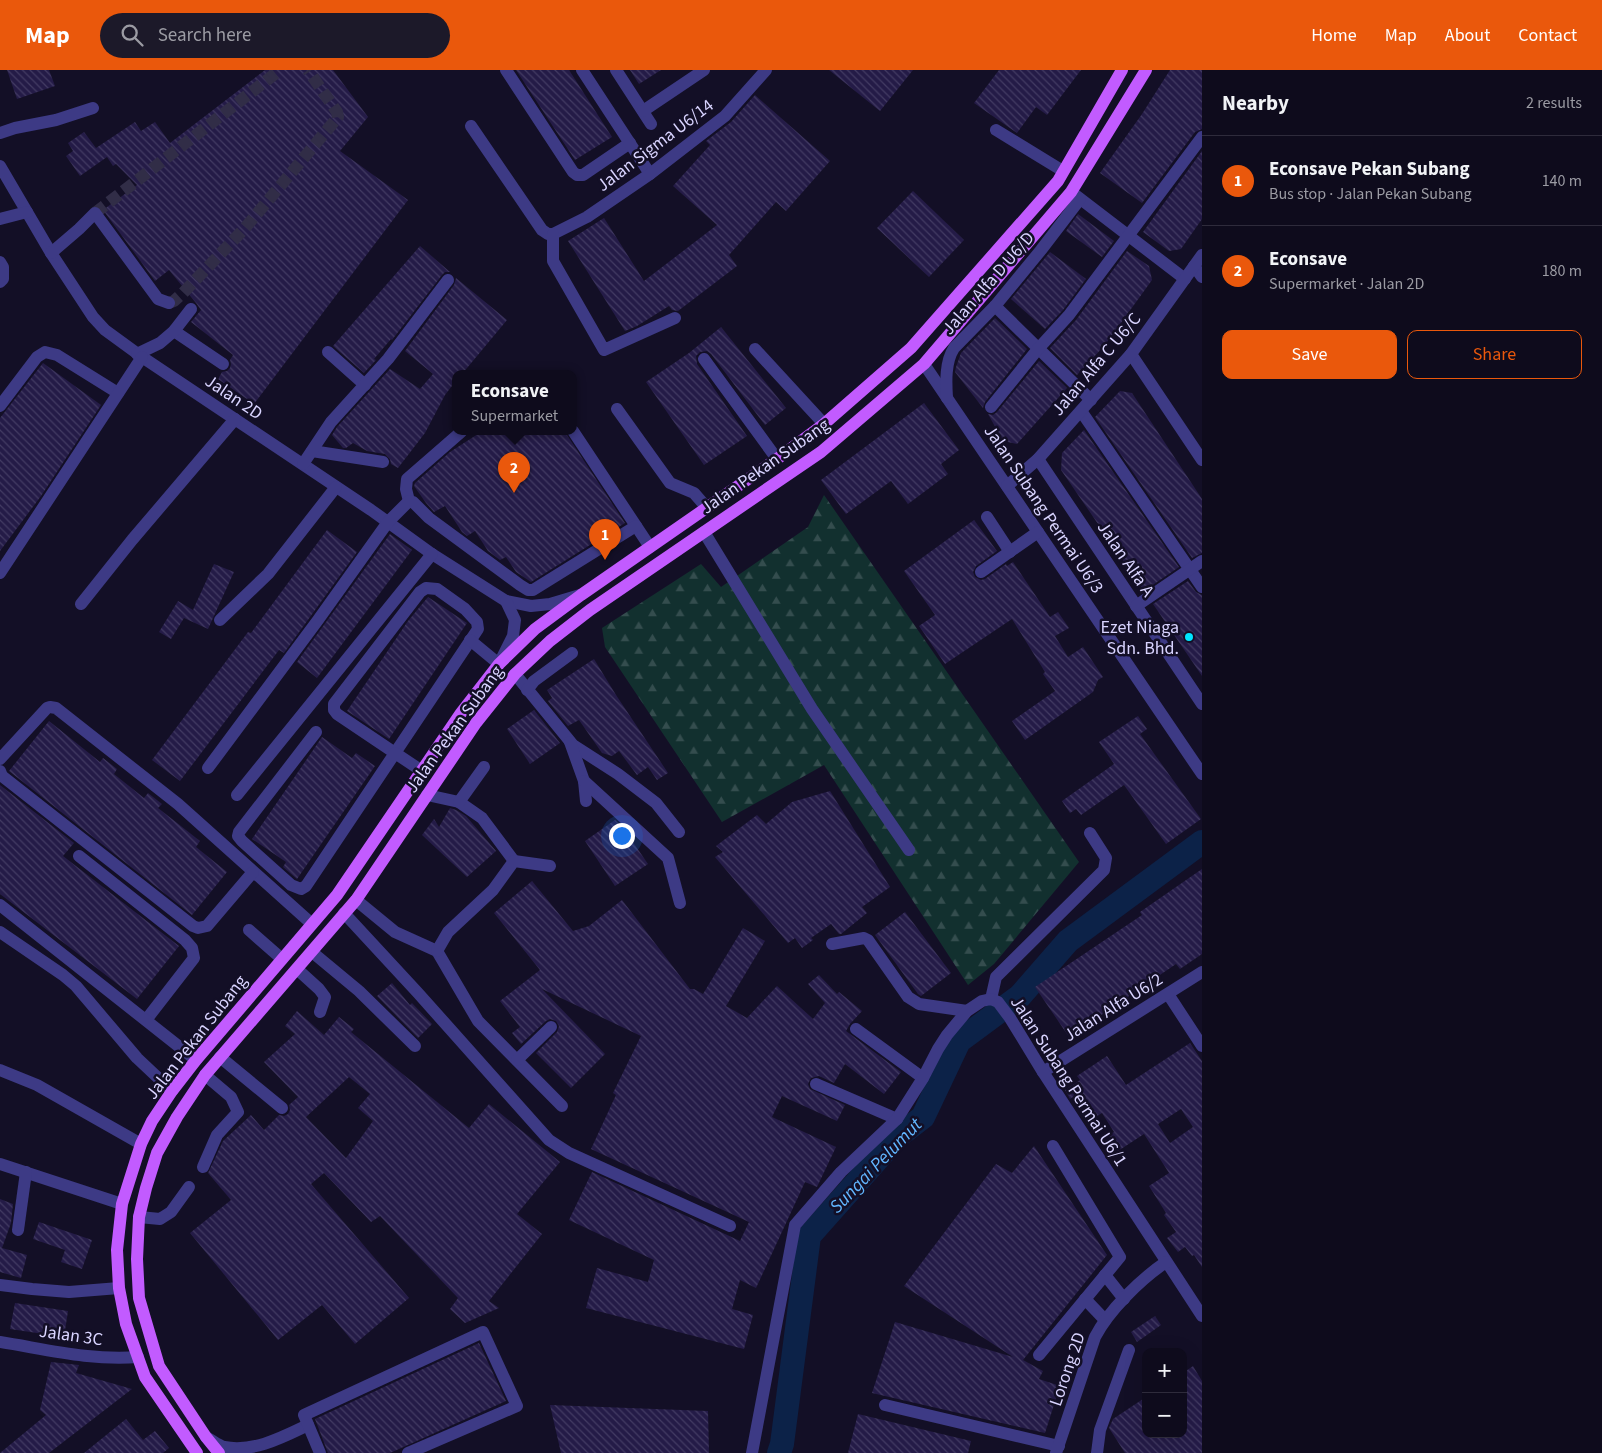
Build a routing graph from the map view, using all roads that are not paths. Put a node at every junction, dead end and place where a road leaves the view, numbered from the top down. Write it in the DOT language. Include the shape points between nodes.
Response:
graph roads {
  1 [pos="506,70"];
  2 [pos="582,70"];
  3 [pos="616,70"];
  4 [pos="704,70"];
  5 [pos="766,70"];
  6 [pos="1122,70"];
  7 [pos="1146,70"];
  8 [pos="93,108"];
  9 [pos="643,111"];
  10 [pos="651,124"];
  11 [pos="471,126"];
  12 [pos="996,130"];
  13 [pos="0,133"];
  14 [pos="1202,137"];
  15 [pos="630,143"];
  16 [pos="0,166"];
  17 [pos="1063,171"];
  18 [pos="650,174"];
  19 [pos="1076,195"];
  20 [pos="27,212"];
  21 [pos="0,219"];
  22 [pos="553,234"];
  23 [pos="1129,236"];
  24 [pos="51,253"];
  25 [pos="1202,255"];
  26 [pos="0,262"];
  27 [pos="1194,266"];
  28 [pos="1202,277"];
  29 [pos="1185,279"];
  30 [pos="448,280"];
  31 [pos="0,282"];
  32 [pos="169,303"];
  33 [pos="996,306"];
  34 [pos="191,309"];
  35 [pos="675,318"];
  36 [pos="174,332"];
  37 [pos="755,348"];
  38 [pos="1038,349"];
  39 [pos="328,352"];
  40 [pos="1131,354"];
  41 [pos="140,355"];
  42 [pos="704,359"];
  43 [pos="223,364"];
  44 [pos="924,364"];
  45 [pos="365,384"];
  46 [pos="118,393"];
  47 [pos="947,398"];
  48 [pos="1091,400"];
  49 [pos="0,406"];
  50 [pos="991,407"];
  51 [pos="617,410"];
  52 [pos="1081,411"];
  53 [pos="235,419"];
  54 [pos="824,424"];
  55 [pos="458,435"];
  56 [pos="576,435"];
  57 [pos="312,451"];
  58 [pos="1200,453"];
  59 [pos="777,458"];
  60 [pos="1038,459"];
  61 [pos="383,462"];
  62 [pos="303,464"];
  63 [pos="336,486"];
  64 [pos="1007,486"];
  65 [pos="409,501"];
  66 [pos="707,508"];
  67 [pos="987,517"];
  68 [pos="388,522"];
  69 [pos="636,526"];
  70 [pos="704,532"];
  71 [pos="1038,532"];
  72 [pos="650,547"];
  73 [pos="1010,552"];
  74 [pos="432,554"];
  75 [pos="1202,562"];
  76 [pos="1191,569"];
  77 [pos="981,572"];
  78 [pos="0,573"];
  79 [pos="1202,587"];
  80 [pos="581,595"];
  81 [pos="506,601"];
  82 [pos="81,604"];
  83 [pos="1136,606"];
  84 [pos="220,620"];
  85 [pos="470,640"];
  86 [pos="572,653"];
  87 [pos="499,664"];
  88 [pos="515,674"];
  89 [pos="527,690"];
  90 [pos="1202,704"];
  91 [pos="316,732"];
  92 [pos="569,740"];
  93 [pos="395,753"];
  94 [pos="0,759"];
  95 [pos="484,767"];
  96 [pos="208,768"];
  97 [pos="422,771"];
  98 [pos="0,772"];
  99 [pos="1202,774"];
  100 [pos="584,781"];
  101 [pos="237,796"];
  102 [pos="426,796"];
  103 [pos="586,801"];
  104 [pos="459,802"];
  105 [pos="679,832"];
  106 [pos="1090,833"];
  107 [pos="909,850"];
  108 [pos="79,856"];
  109 [pos="514,861"];
  110 [pos="550,866"];
  111 [pos="254,872"];
  112 [pos="356,900"];
  113 [pos="680,903"];
  114 [pos="0,904"];
  115 [pos="344,913"];
  116 [pos="312,924"];
  117 [pos="249,930"];
  118 [pos="0,932"];
  119 [pos="832,944"];
  120 [pos="437,951"];
  121 [pos="312,952"];
  122 [pos="282,959"];
  123 [pos="297,968"];
  124 [pos="1202,972"];
  125 [pos="1168,994"];
  126 [pos="994,1000"];
  127 [pos="967,1011"];
  128 [pos="320,1012"];
  129 [pos="146,1020"];
  130 [pos="552,1027"];
  131 [pos="856,1029"];
  132 [pos="415,1046"];
  133 [pos="1202,1046"];
  134 [pos="220,1057"];
  135 [pos="196,1060"];
  136 [pos="517,1060"];
  137 [pos="0,1070"];
  138 [pos="1043,1072"];
  139 [pos="205,1075"];
  140 [pos="923,1078"];
  141 [pos="816,1084"];
  142 [pos="172,1092"];
  143 [pos="562,1106"];
  144 [pos="282,1108"];
  145 [pos="896,1118"];
  146 [pos="141,1144"];
  147 [pos="1053,1146"];
  148 [pos="0,1164"];
  149 [pos="204,1166"];
  150 [pos="26,1172"];
  151 [pos="189,1187"];
  152 [pos="122,1204"];
  153 [pos="139,1217"];
  154 [pos="730,1226"];
  155 [pos="18,1230"];
  156 [pos="1166,1262"];
  157 [pos="1105,1275"];
  158 [pos="0,1285"];
  159 [pos="119,1288"];
  160 [pos="1085,1299"];
  161 [pos="1124,1299"];
  162 [pos="1202,1316"];
  163 [pos="1105,1320"];
  164 [pos="0,1342"];
  165 [pos="1129,1350"];
  166 [pos="1039,1355"];
  167 [pos="138,1357"];
  168 [pos="885,1405"];
  169 [pos="308,1425"];
  170 [pos="206,1437"];
  171 [pos="264,1449"];
  172 [pos="1058,1449"];
  173 [pos="197,1453"];
  174 [pos="219,1453"];
  175 [pos="320,1453"];
  176 [pos="408,1453"];
  177 [pos="752,1453"];
  178 [pos="1097,1453"];
  1 -- 15 [label="street" via="577,175 583,175"];
  2 -- 15 [label="street"];
  3 -- 9 [label="street"];
  4 -- 9 [label="street"];
  5 -- 18 [label="street, Jalan Sigma U6/14" via="725,116"];
  6 -- 17 [label="main road, Jalan Pekan Subang"];
  7 -- 19 [label="main road, Jalan Pekan Subang"];
  8 -- 13 [label="street"];
  9 -- 10 [label="street"];
  11 -- 22 [label="street" via="542,230"];
  12 -- 17 [label="street"];
  14 -- 23 [label="street"];
  15 -- 18 [label="street"];
  16 -- 20 [label="street, Jalan 2D"];
  17 -- 54 [label="main road, Jalan Pekan Subang" via="1058,181 911,348"];
  18 -- 22 [label="street, Jalan Sigma U6/14" via="587,217"];
  19 -- 23 [label="street"];
  19 -- 33 [label="street, Jalan Alfa D U6/D" via="1041,250"];
  19 -- 44 [label="main road, Jalan Pekan Subang"];
  20 -- 21 [label="street"];
  20 -- 24 [label="street, Jalan 2D"];
  22 -- 35 [label="street" via="552,261 604,350"];
  23 -- 29 [label="street"];
  23 -- 38 [label="street" via="1069,315"];
  24 -- 32 [label="street" via="95,213 158,299"];
  24 -- 41 [label="street, Jalan 2D" via="93,317 105,330"];
  25 -- 27 [label="street, Jalan Alfa C U6/C"];
  26 -- 31 [label="street" via="3,267"];
  27 -- 28 [label="street"];
  27 -- 29 [label="street, Jalan Alfa C U6/C"];
  29 -- 40 [label="street, Jalan Alfa C U6/C"];
  30 -- 45 [label="street"];
  33 -- 38 [label="street"];
  33 -- 47 [label="street, Jalan Alfa D U6/D" via="950,354"];
  34 -- 36 [label="street"];
  36 -- 41 [label="street"];
  36 -- 43 [label="street"];
  37 -- 54 [label="street"];
  38 -- 48 [label="street"];
  38 -- 50 [label="street"];
  39 -- 45 [label="street"];
  40 -- 48 [label="street, Jalan Alfa C U6/C"];
  40 -- 58 [label="street"];
  41 -- 46 [label="street"];
  41 -- 53 [label="street, Jalan 2D"];
  42 -- 59 [label="street"];
  44 -- 47 [label="street, Jalan Subang Permai U6/3"];
  44 -- 70 [label="main road, Jalan Pekan Subang" via="821,452"];
  45 -- 57 [label="street"];
  46 -- 49 [label="street" via="57,355 45,352 37,357"];
  46 -- 78 [label="street"];
  47 -- 64 [label="street, Jalan Subang Permai U6/3"];
  48 -- 52 [label="street, Jalan Alfa C U6/C"];
  51 -- 66 [label="street" via="670,483 694,493"];
  52 -- 60 [label="street, Jalan Alfa C U6/C"];
  52 -- 76 [label="street"];
  53 -- 62 [label="street, Jalan 2D"];
  53 -- 82 [label="street"];
  54 -- 59 [label="main road, Jalan Pekan Subang"];
  55 -- 65 [label="street" via="407,479"];
  56 -- 69 [label="street"];
  57 -- 61 [label="street"];
  57 -- 62 [label="street"];
  59 -- 66 [label="main road, Jalan Pekan Subang"];
  60 -- 64 [label="street, Jalan Alfa C U6/C"];
  60 -- 83 [label="street, Jalan Alfa A"];
  62 -- 63 [label="street, Jalan 2D"];
  63 -- 68 [label="street, Jalan 2D"];
  63 -- 84 [label="street" via="268,574"];
  64 -- 71 [label="street, Jalan Subang Permai U6/3"];
  65 -- 68 [label="street"];
  65 -- 69 [label="street" via="528,590 533,590"];
  66 -- 72 [label="main road, Jalan Pekan Subang"];
  67 -- 73 [label="street"];
  68 -- 74 [label="street, Jalan 2D"];
  68 -- 96 [label="street"];
  69 -- 72 [label="street"];
  70 -- 88 [label="main road, Jalan Pekan Subang" via="576,620"];
  70 -- 107 [label="street" via="812,709"];
  71 -- 73 [label="street"];
  71 -- 99 [label="street, Jalan Subang Permai U6/3"];
  72 -- 80 [label="main road, Jalan Pekan Subang"];
  73 -- 77 [label="street"];
  74 -- 81 [label="street, Jalan 2D"];
  74 -- 101 [label="street"];
  75 -- 76 [label="street"];
  76 -- 79 [label="street"];
  76 -- 83 [label="street"];
  80 -- 81 [label="street, Jalan 2D" via="531,606"];
  80 -- 87 [label="main road, Jalan Pekan Subang" via="535,629"];
  81 -- 87 [label="street" via="514,620 513,636"];
  83 -- 90 [label="street, Jalan Alfa A"];
  85 -- 87 [label="street"];
  85 -- 93 [label="street"];
  85 -- 93 [label="street" via="478,629 473,616 437,589 426,588 334,704 337,714"];
  86 -- 89 [label="street" via="534,681"];
  87 -- 97 [label="main road, Jalan Pekan Subang"];
  88 -- 89 [label="street"];
  88 -- 102 [label="main road, Jalan Pekan Subang" via="476,723"];
  89 -- 92 [label="street"];
  91 -- 93 [label="street" via="238,836 291,885 301,889"];
  92 -- 100 [label="street"];
  92 -- 105 [label="street" via="656,803"];
  93 -- 97 [label="street"];
  94 -- 111 [label="street" via="47,708 56,708 178,804"];
  95 -- 104 [label="street"];
  97 -- 116 [label="main road, Jalan Pekan Subang" via="337,895"];
  98 -- 111 [label="street" via="198,928 207,926"];
  100 -- 103 [label="street"];
  100 -- 113 [label="street" via="668,858"];
  102 -- 104 [label="street"];
  102 -- 112 [label="main road, Jalan Pekan Subang"];
  104 -- 109 [label="street" via="482,818"];
  106 -- 126 [label="street" via="1106,858 1104,870 996,977"];
  108 -- 129 [label="street" via="185,940 194,953 194,958"];
  109 -- 110 [label="street"];
  109 -- 120 [label="street" via="493,890 448,932"];
  111 -- 116 [label="street"];
  112 -- 115 [label="main road, Jalan Pekan Subang"];
  112 -- 120 [label="street" via="395,932"];
  114 -- 129 [label="street"];
  115 -- 121 [label="main road, Jalan Pekan Subang"];
  115 -- 154 [label="street" via="549,1140 569,1153"];
  116 -- 122 [label="main road, Jalan Pekan Subang"];
  117 -- 122 [label="street"];
  118 -- 142 [label="street" via="76,986 136,1058"];
  119 -- 127 [label="street" via="864,938 913,1001"];
  120 -- 136 [label="street" via="478,1021"];
  121 -- 123 [label="main road, Jalan Pekan Subang"];
  121 -- 132 [label="street" via="359,991"];
  122 -- 135 [label="main road, Jalan Pekan Subang"];
  123 -- 128 [label="street" via="325,998"];
  123 -- 134 [label="main road, Jalan Pekan Subang"];
  124 -- 125 [label="street, Jalan Alfa U6/2"];
  125 -- 133 [label="street"];
  125 -- 138 [label="street, Jalan Alfa U6/2"];
  126 -- 127 [label="street, Jalan Subang Permai U6/1" via="982,1000"];
  126 -- 138 [label="street, Jalan Subang Permai U6/1" via="1010,1018"];
  127 -- 140 [label="street, Jalan Subang Permai U6/1" via="938,1048"];
  129 -- 135 [label="street"];
  130 -- 136 [label="street"];
  131 -- 140 [label="street"];
  134 -- 139 [label="main road, Jalan Pekan Subang"];
  134 -- 144 [label="street"];
  135 -- 142 [label="main road, Jalan Pekan Subang"];
  136 -- 143 [label="street"];
  137 -- 146 [label="street" via="37,1085"];
  138 -- 156 [label="street, Jalan Subang Permai U6/1"];
  139 -- 149 [label="street" via="232,1097 238,1112 217,1135"];
  139 -- 153 [label="main road, Jalan Pekan Subang" via="157,1153"];
  140 -- 145 [label="street, Jalan Subang Permai U6/1"];
  141 -- 145 [label="street"];
  142 -- 146 [label="main road, Jalan Pekan Subang"];
  145 -- 177 [label="street, Jalan Subang Permai U6/1" via="841,1172 795,1225"];
  146 -- 152 [label="main road, Jalan Pekan Subang"];
  147 -- 157 [label="street" via="1120,1257"];
  148 -- 150 [label="street"];
  150 -- 152 [label="street"];
  150 -- 155 [label="street"];
  151 -- 153 [label="street" via="171,1212 160,1219"];
  152 -- 159 [label="main road, Jalan Pekan Subang" via="117,1250"];
  153 -- 170 [label="main road, Jalan Pekan Subang" via="136,1259 139,1298 159,1366"];
  156 -- 161 [label="street, Lorong 2D"];
  156 -- 162 [label="street, Jalan Subang Permai U6/1"];
  157 -- 160 [label="street"];
  157 -- 161 [label="street"];
  158 -- 159 [label="street" via="69,1292"];
  159 -- 167 [label="main road, Jalan Pekan Subang" via="126,1324"];
  160 -- 163 [label="street"];
  160 -- 166 [label="street"];
  161 -- 163 [label="street, Lorong 2D"];
  163 -- 172 [label="street, Lorong 2D" via="1095,1337"];
  164 -- 167 [label="street, Jalan 3C" via="95,1357"];
  165 -- 178 [label="street" via="1100,1430"];
  167 -- 173 [label="main road, Jalan Pekan Subang" via="145,1377"];
  168 -- 172 [label="street"];
  169 -- 171 [label="street"];
  169 -- 175 [label="street"];
  169 -- 176 [label="street" via="304,1415 483,1332 517,1406"];
  170 -- 171 [label="street" via="225,1447"];
  170 -- 174 [label="main road, Jalan Pekan Subang"];
}
